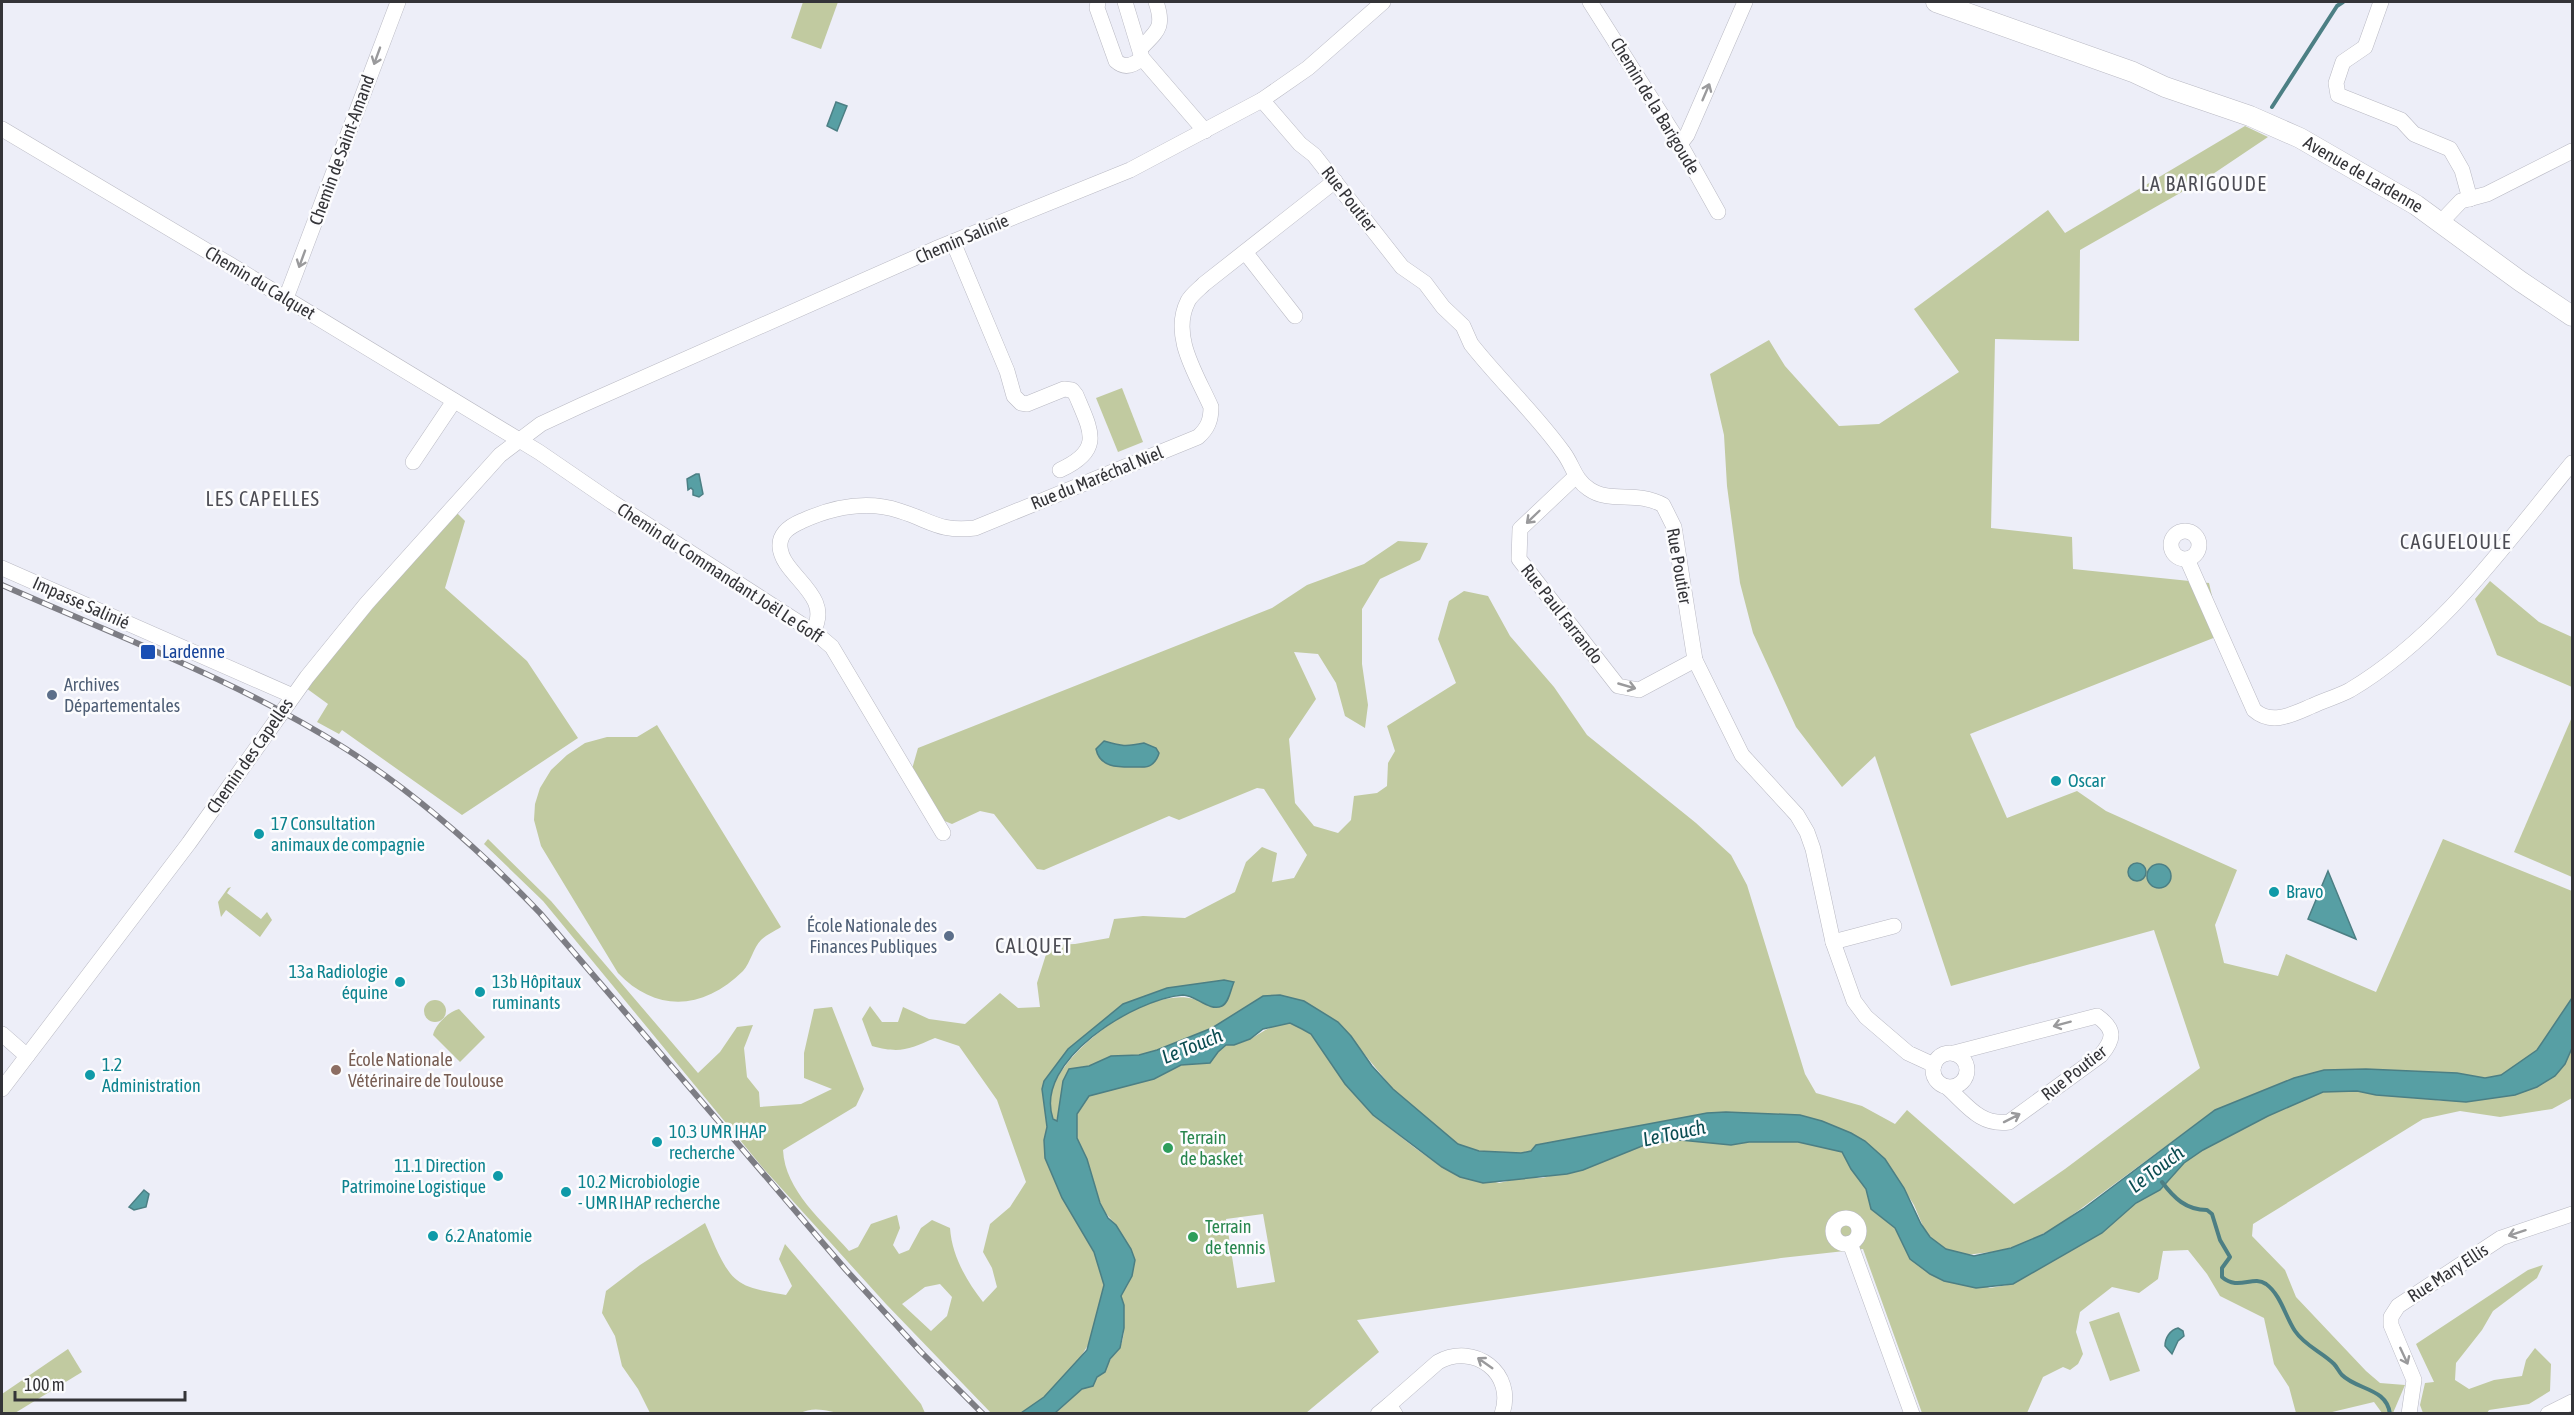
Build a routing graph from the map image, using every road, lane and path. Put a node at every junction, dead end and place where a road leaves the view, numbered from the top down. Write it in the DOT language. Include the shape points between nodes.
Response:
graph roads {
  1 [pos="398,2"];
  2 [pos="1098,2"];
  3 [pos="1125,2"];
  4 [pos="1156,2"];
  5 [pos="1383,2"];
  6 [pos="1590,2"];
  7 [pos="1745,2"];
  8 [pos="1936,2"];
  9 [pos="2381,2"];
  10 [pos="1141,53"];
  11 [pos="1262,100"];
  12 [pos="2,129"];
  13 [pos="1205,131"];
  14 [pos="1680,144"];
  15 [pos="2572,151"];
  16 [pos="1335,181"];
  17 [pos="2470,199"];
  18 [pos="1718,212"];
  19 [pos="2444,218"];
  20 [pos="953,242"];
  21 [pos="1245,252"];
  22 [pos="286,298"];
  23 [pos="2572,308"];
  24 [pos="1295,316"];
  25 [pos="2572,316"];
  26 [pos="454,402"];
  27 [pos="518,440"];
  28 [pos="413,462"];
  29 [pos="2572,463"];
  30 [pos="1060,470"];
  31 [pos="1575,477"];
  32 [pos="2187,559"];
  33 [pos="2,568"];
  34 [pos="813,631"];
  35 [pos="1695,660"];
  36 [pos="293,696"];
  37 [pos="943,833"];
  38 [pos="1894,926"];
  39 [pos="1833,942"];
  40 [pos="2,1034"];
  41 [pos="1954,1053"];
  42 [pos="27,1056"];
  43 [pos="1934,1065"];
  44 [pos="1947,1087"];
  45 [pos="2,1089"];
  46 [pos="2572,1214"];
  47 [pos="1850,1243"];
  48 [pos="2572,1402"];
  49 [pos="1387,1411"];
  50 [pos="2554,1412"];
  51 [pos="1502,1413"];
  52 [pos="1912,1413"];
  53 [pos="2409,1413"];
  1 -- 22 [label="street, Chemin de Saint-Amand, one-way"];
  2 -- 10 [label="street" via="1116,61 1126,66 1134,64"];
  3 -- 10 [label="street"];
  4 -- 10 [label="street" via="1161,16 1159,29"];
  5 -- 11 [label="street, Chemin Salinie" via="1308,68"];
  6 -- 14 [label="street, Chemin de la Barigoude"];
  14 -- 7 [label="street, one-way"];
  8 -- 19 [label="main road, Avenue de Lardenne" via="2133,72 2168,79 2222,98 2337,147 2398,182"];
  9 -- 17 [label="street" via="2366,47 2343,62 2336,83 2338,95 2401,120 2414,134 2450,149 2462,170"];
  10 -- 13 [label="street"];
  11 -- 13 [label="street, Chemin Salinie"];
  11 -- 16 [label="street, Rue Poutier"];
  12 -- 22 [label="street, Chemin du Calquet"];
  13 -- 20 [label="street, Chemin Salinie" via="1131,170"];
  14 -- 18 [label="street, Chemin de la Barigoude"];
  15 -- 17 [label="street"];
  16 -- 21 [label="street, Rue du Maréchal Niel"];
  16 -- 31 [label="street, Rue Poutier" via="1402,267 1425,283 1443,308 1464,326 1470,344 1565,453"];
  17 -- 19 [label="street" via="2456,205"];
  19 -- 23 [label="main road, Avenue de Lardenne"];
  19 -- 25 [label="main road, Avenue de Lardenne" via="2510,274"];
  20 -- 27 [label="street, Chemin Salinie" via="582,405 541,424"];
  20 -- 30 [label="street" via="1014,396 1027,404 1064,389 1077,395 1091,437 1087,453"];
  21 -- 24 [label="street"];
  21 -- 34 [label="street, Rue du Maréchal Niel" via="1188,300 1182,321 1182,339 1211,407 1205,431 975,528 935,527 901,511 866,506 837,508 796,524 783,535 780,546 820,612"];
  22 -- 26 [label="street, Chemin du Calquet"];
  26 -- 27 [label="street, Chemin du Calquet"];
  26 -- 28 [label="street"];
  27 -- 34 [label="street, Chemin du Commandant Joël Le Goff"];
  27 -- 36 [label="street, Chemin des Capelles" via="486,468 367,603"];
  29 -- 32 [label="street" via="2444,615 2401,655 2348,691 2279,719 2261,716 2254,710"];
  31 -- 35 [label="street, Rue Poutier" via="1606,497 1641,496 1663,505 1674,527"];
  31 -- 35 [label="street, Rue Paul Farrando, one-way" via="1520,529 1519,559 1618,686 1639,690"];
  33 -- 36 [label="street, Impasse Salinié"];
  34 -- 37 [label="street, Chemin du Commandant Joël Le Goff" via="832,647"];
  35 -- 39 [label="street, Rue Poutier" via="1742,754 1797,815 1807,832"];
  36 -- 42 [label="street, Chemin des Capelles" via="200,828"];
  38 -- 39 [label="street"];
  39 -- 43 [label="street, Rue Poutier" via="1854,1001 1866,1017 1908,1053"];
  40 -- 42 [label="street"];
  41 -- 43 [label="street, Rue Poutier" via="1945,1053"];
  41 -- 44 [label="street" via="1962,1058 1967,1074 1956,1086"];
  44 -- 41 [label="street, Rue Poutier, one-way" via="1986,1122 2009,1122 2102,1055 2112,1036 2108,1023 2097,1016"];
  42 -- 45 [label="street, Chemin des Capelles"];
  43 -- 44 [label="street, Rue Poutier" via="1934,1075"];
  46 -- 53 [label="street, Rue Mary Ellis, one-way" via="2501,1238 2398,1306 2391,1325 2414,1380"];
  47 -- 52 [label="street"];
  48 -- 50 [label="street"];
  51 -- 49 [label="street, one-way" via="1502,1380 1487,1363 1465,1355 1438,1362"];
}
